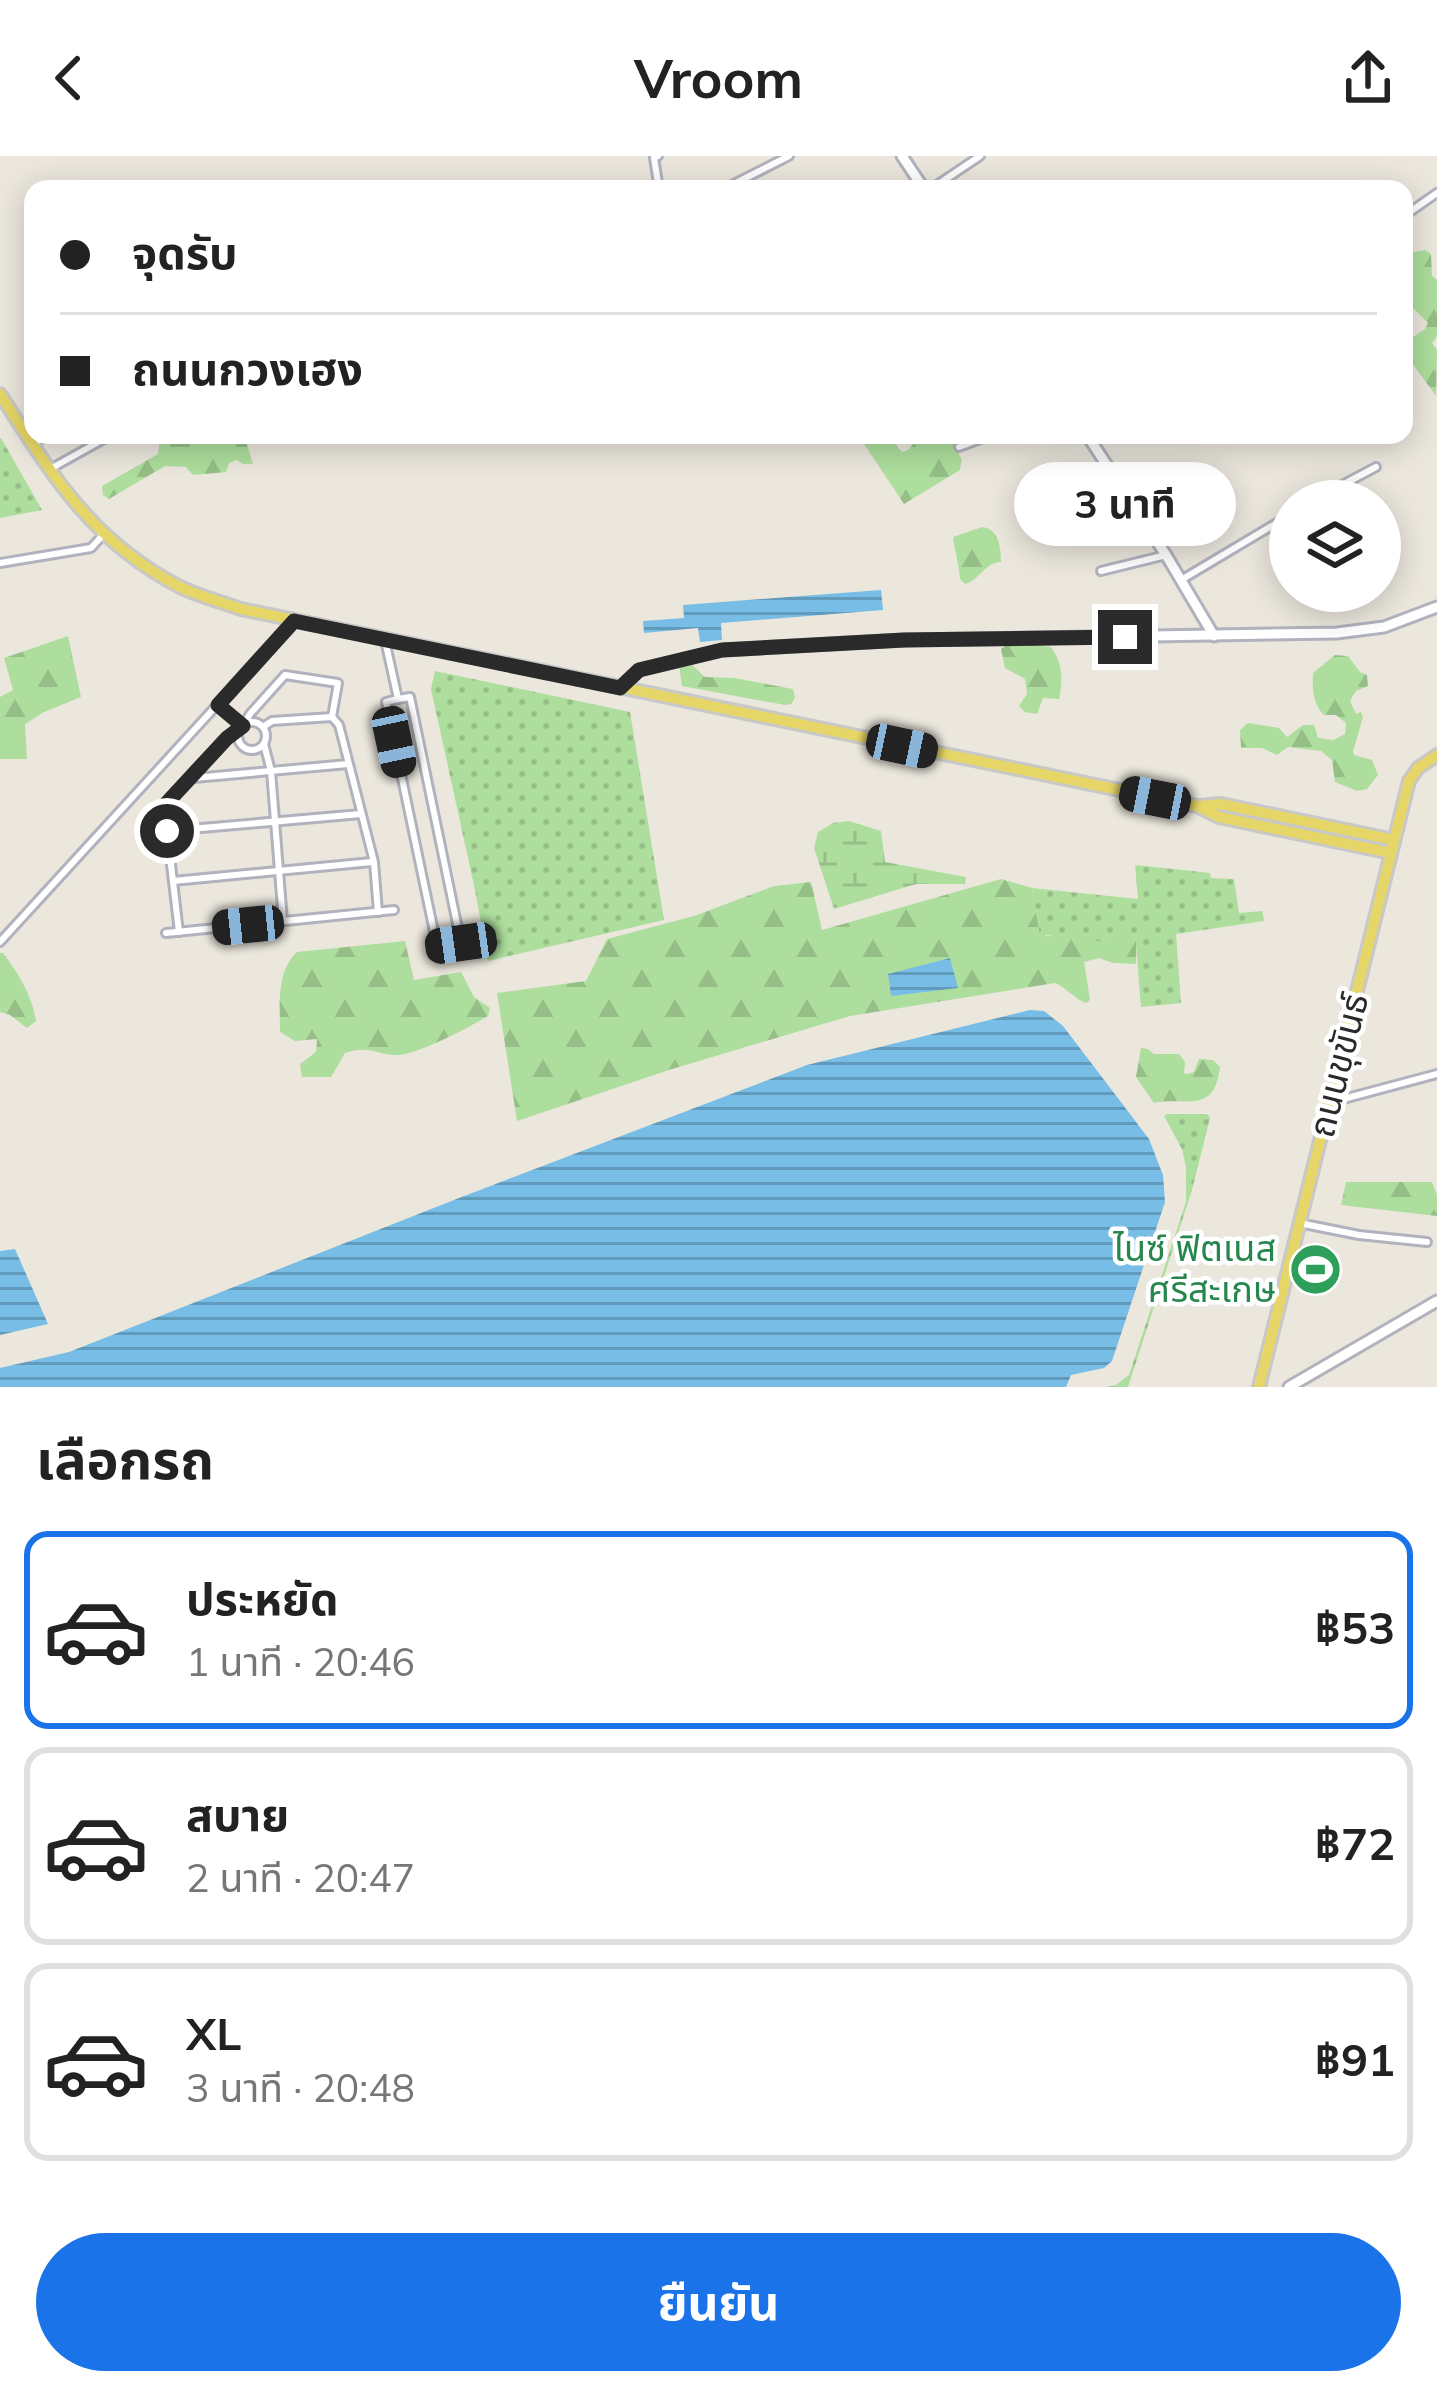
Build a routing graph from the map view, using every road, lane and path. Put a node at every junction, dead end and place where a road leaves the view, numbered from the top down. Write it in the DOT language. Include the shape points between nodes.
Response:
graph roads {
  1 [pos="789,156"];
  2 [pos="902,156"];
  3 [pos="980,156"];
  4 [pos="742,180"];
  5 [pos="920,180"];
  6 [pos="941,180"];
  7 [pos="0,394"];
  8 [pos="24,432"];
  9 [pos="32,444"];
  10 [pos="95,444"];
  11 [pos="967,444"];
  12 [pos="1096,444"];
  13 [pos="959,447"];
  14 [pos="1376,467"];
  15 [pos="48,470"];
  16 [pos="1352,480"];
  17 [pos="1140,515"];
  18 [pos="1269,527"];
  19 [pos="1083,529"];
  20 [pos="103,535"];
  21 [pos="1166,555"];
  22 [pos="0,563"];
  23 [pos="1102,571"];
  24 [pos="1181,580"];
  25 [pos="1437,607"];
  26 [pos="1437,619"];
  27 [pos="294,621"];
  28 [pos="1214,636"];
  29 [pos="385,640"];
  30 [pos="620,688"];
  31 [pos="398,699"];
  32 [pos="218,705"];
  33 [pos="332,717"];
  34 [pos="243,726"];
  35 [pos="263,727"];
  36 [pos="263,744"];
  37 [pos="1437,755"];
  38 [pos="349,764"];
  39 [pos="271,771"];
  40 [pos="190,778"];
  41 [pos="362,814"];
  42 [pos="275,821"];
  43 [pos="167,831"];
  44 [pos="1392,846"];
  45 [pos="374,862"];
  46 [pos="279,871"];
  47 [pos="173,881"];
  48 [pos="394,910"];
  49 [pos="378,912"];
  50 [pos="283,921"];
  51 [pos="179,932"];
  52 [pos="166,933"];
  53 [pos="0,942"];
  54 [pos="1437,1074"];
  55 [pos="1329,1103"];
  56 [pos="1299,1223"];
  57 [pos="1427,1242"];
  58 [pos="1437,1300"];
  59 [pos="1258,1387"];
  60 [pos="1289,1387"];
  1 -- 4 [label="street"];
  2 -- 5 [label="street"];
  3 -- 6 [label="street"];
  7 -- 8 [label="main road"];
  9 -- 15 [label="main road"];
  10 -- 15 [label="street"];
  11 -- 13 [label="street"];
  12 -- 17 [label="street"];
  14 -- 16 [label="street"];
  15 -- 20 [label="main road"];
  17 -- 19 [label="street"];
  17 -- 21 [label="street"];
  18 -- 24 [label="street"];
  20 -- 22 [label="street" via="91,548"];
  20 -- 27 [label="main road" via="183,588"];
  21 -- 23 [label="street"];
  21 -- 24 [label="street"];
  24 -- 28 [label="street"];
  25 -- 26 [label="street"];
  25 -- 28 [label="street" via="1360,632"];
  27 -- 29 [label="main road"];
  27 -- 32 [label="street"];
  28 -- 30 [label="street" via="722,650 639,670"];
  29 -- 30 [label="main road"];
  29 -- 31 [label="street"];
  30 -- 44 [label="main road" via="1197,806 1221,804"];
  31 -- 31 [label="street" via="410,697 461,943 437,946 386,702"];
  32 -- 34 [label="street"];
  32 -- 53 [label="street"];
  33 -- 34 [label="street" via="338,683 285,675"];
  33 -- 35 [label="street"];
  33 -- 38 [label="street"];
  34 -- 35 [label="street"];
  34 -- 36 [label="street" via="243,747"];
  34 -- 40 [label="street"];
  35 -- 36 [label="street"];
  36 -- 39 [label="street"];
  37 -- 44 [label="main road, ถนนขุขันธ์" via="1409,781"];
  38 -- 39 [label="street"];
  38 -- 41 [label="street"];
  39 -- 40 [label="street"];
  39 -- 42 [label="street"];
  40 -- 43 [label="street" via="164,806"];
  41 -- 42 [label="street"];
  41 -- 45 [label="street"];
  42 -- 43 [label="street"];
  42 -- 46 [label="street"];
  43 -- 47 [label="street"];
  44 -- 55 [label="main road, ถนนขุขันธ์"];
  45 -- 46 [label="street"];
  45 -- 49 [label="street"];
  46 -- 47 [label="street"];
  46 -- 50 [label="street"];
  47 -- 51 [label="street"];
  48 -- 49 [label="street"];
  49 -- 50 [label="street"];
  50 -- 51 [label="street"];
  51 -- 52 [label="street"];
  54 -- 55 [label="street"];
  55 -- 56 [label="main road, ถนนขุขันธ์"];
  56 -- 57 [label="street"];
  56 -- 59 [label="main road, ถนนขุขันธ์"];
  58 -- 60 [label="street"];
}
